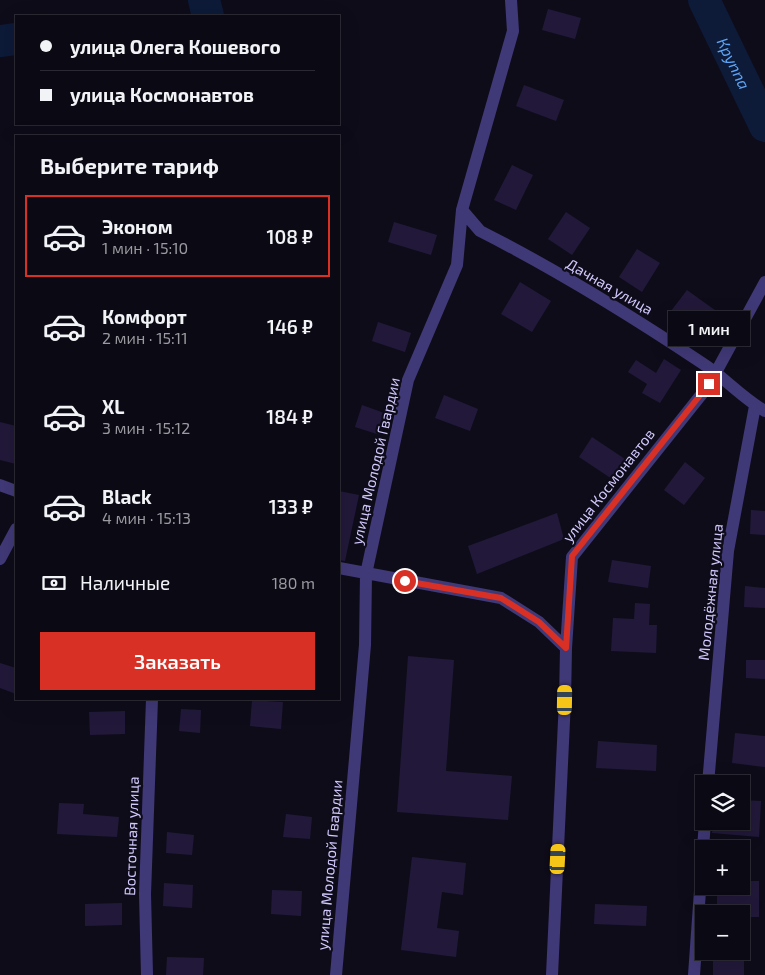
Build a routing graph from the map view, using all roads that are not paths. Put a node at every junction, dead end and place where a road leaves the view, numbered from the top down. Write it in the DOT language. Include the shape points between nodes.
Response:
graph roads {
  1 [pos="511,0"];
  2 [pos="462,210"];
  3 [pos="765,282"];
  4 [pos="716,372"];
  5 [pos="760,408"];
  6 [pos="0,485"];
  7 [pos="15,491"];
  8 [pos="15,531"];
  9 [pos="0,560"];
  10 [pos="340,568"];
  11 [pos="366,574"];
  12 [pos="566,648"];
  13 [pos="152,700"];
  14 [pos="709,775"];
  15 [pos="704,830"];
  16 [pos="147,975"];
  17 [pos="336,975"];
  18 [pos="552,975"];
  19 [pos="694,975"];
  1 -- 2 [label="street, улица Молодой Гвардии" via="513,31"];
  2 -- 4 [label="street, Дачная улица" via="480,231 634,318"];
  2 -- 11 [label="street, улица Молодой Гвардии" via="457,265 408,380"];
  3 -- 4 [label="street, улица Космонавтов"];
  4 -- 5 [label="street, Дачная улица"];
  4 -- 12 [label="street, улица Космонавтов" via="572,556"];
  5 -- 14 [label="street, Молодёжная улица" via="728,551"];
  6 -- 7 [label="street"];
  8 -- 9 [label="street"];
  10 -- 11 [label="street"];
  11 -- 12 [label="street" via="501,598 539,622"];
  11 -- 17 [label="street, улица Молодой Гвардии" via="365,645"];
  12 -- 18 [label="street, улица Космонавтов"];
  13 -- 16 [label="street, Восточная улица" via="145,894"];
  15 -- 19 [label="street"];
}
